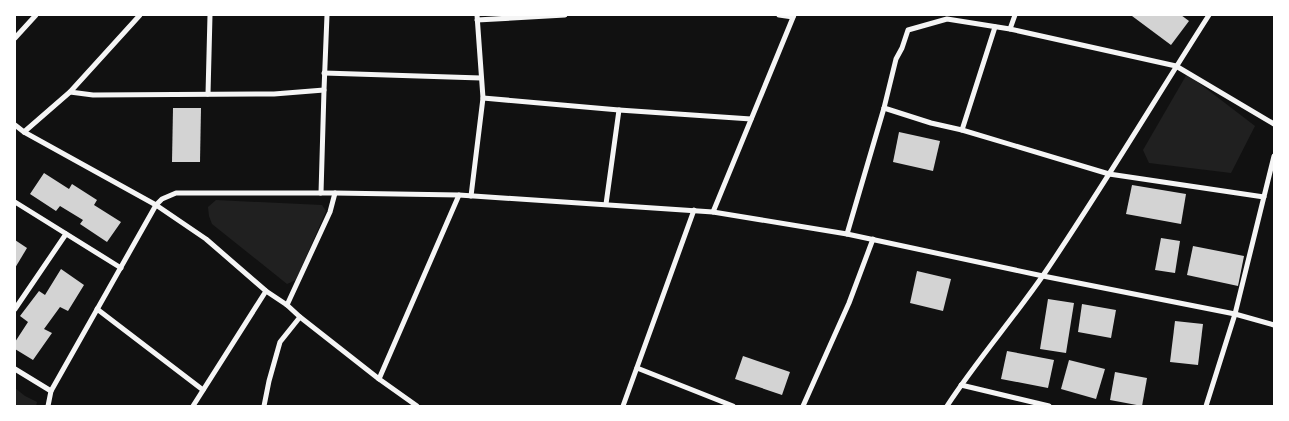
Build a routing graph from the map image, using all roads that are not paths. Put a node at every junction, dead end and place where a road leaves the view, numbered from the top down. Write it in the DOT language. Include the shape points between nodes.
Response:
graph roads {
  1 [pos="36,15"];
  2 [pos="140,15"];
  3 [pos="210,15"];
  4 [pos="327,15"];
  5 [pos="564,15"];
  6 [pos="779,15"];
  7 [pos="1015,15"];
  8 [pos="1209,15"];
  9 [pos="793,16"];
  10 [pos="477,18"];
  11 [pos="995,27"];
  12 [pos="1010,29"];
  13 [pos="15,38"];
  14 [pos="1176,66"];
  15 [pos="324,73"];
  16 [pos="481,78"];
  17 [pos="324,90"];
  18 [pos="70,92"];
  19 [pos="208,94"];
  20 [pos="482,98"];
  21 [pos="884,108"];
  22 [pos="620,110"];
  23 [pos="751,119"];
  24 [pos="1274,124"];
  25 [pos="15,125"];
  26 [pos="962,130"];
  27 [pos="24,132"];
  28 [pos="1274,156"];
  29 [pos="1109,174"];
  30 [pos="321,193"];
  31 [pos="335,193"];
  32 [pos="459,195"];
  33 [pos="471,196"];
  34 [pos="1264,197"];
  35 [pos="15,202"];
  36 [pos="606,204"];
  37 [pos="156,205"];
  38 [pos="694,210"];
  39 [pos="713,212"];
  40 [pos="66,234"];
  41 [pos="847,234"];
  42 [pos="873,239"];
  43 [pos="121,268"];
  44 [pos="1043,276"];
  45 [pos="266,291"];
  46 [pos="287,305"];
  47 [pos="15,309"];
  48 [pos="97,309"];
  49 [pos="1235,314"];
  50 [pos="300,318"];
  51 [pos="1274,325"];
  52 [pos="637,368"];
  53 [pos="15,369"];
  54 [pos="378,379"];
  55 [pos="961,384"];
  56 [pos="203,390"];
  57 [pos="51,391"];
  58 [pos="48,406"];
  59 [pos="193,406"];
  60 [pos="264,406"];
  61 [pos="417,406"];
  62 [pos="623,406"];
  63 [pos="733,406"];
  64 [pos="803,406"];
  65 [pos="947,406"];
  66 [pos="1049,406"];
  67 [pos="1206,406"];
  1 -- 13 [label="street"];
  2 -- 18 [label="street"];
  3 -- 19 [label="street"];
  4 -- 15 [label="street"];
  5 -- 10 [label="street"];
  6 -- 9 [label="street"];
  7 -- 12 [label="street"];
  8 -- 14 [label="street"];
  9 -- 23 [label="street"];
  10 -- 16 [label="street"];
  11 -- 12 [label="street"];
  11 -- 21 [label="street" via="947,19 908,30 896,59"];
  11 -- 26 [label="street"];
  12 -- 14 [label="street"];
  14 -- 24 [label="street"];
  14 -- 29 [label="street"];
  15 -- 16 [label="street"];
  15 -- 17 [label="street"];
  16 -- 20 [label="street"];
  17 -- 19 [label="street"];
  17 -- 30 [label="street"];
  18 -- 19 [label="street" via="93,95"];
  18 -- 27 [label="street"];
  20 -- 22 [label="street"];
  20 -- 33 [label="street"];
  21 -- 26 [label="street"];
  21 -- 41 [label="street"];
  22 -- 23 [label="street"];
  22 -- 36 [label="street"];
  23 -- 39 [label="street"];
  25 -- 27 [label="street"];
  26 -- 29 [label="street"];
  27 -- 37 [label="street"];
  28 -- 34 [label="street"];
  29 -- 34 [label="street"];
  29 -- 44 [label="street"];
  30 -- 31 [label="street"];
  30 -- 37 [label="street" via="176,193"];
  31 -- 32 [label="street"];
  31 -- 46 [label="street" via="330,212"];
  32 -- 33 [label="street"];
  32 -- 54 [label="street"];
  33 -- 36 [label="street"];
  34 -- 49 [label="street"];
  35 -- 40 [label="street"];
  36 -- 38 [label="street"];
  37 -- 43 [label="street"];
  37 -- 45 [label="street" via="206,239"];
  38 -- 39 [label="street"];
  38 -- 52 [label="street"];
  39 -- 41 [label="street"];
  40 -- 43 [label="street"];
  40 -- 47 [label="street"];
  41 -- 42 [label="street"];
  42 -- 44 [label="street"];
  42 -- 64 [label="street" via="849,304"];
  43 -- 48 [label="street"];
  44 -- 49 [label="street"];
  44 -- 55 [label="street"];
  45 -- 46 [label="street"];
  45 -- 56 [label="street"];
  46 -- 50 [label="street"];
  48 -- 56 [label="street"];
  48 -- 57 [label="street"];
  49 -- 51 [label="street"];
  49 -- 67 [label="street"];
  50 -- 54 [label="street"];
  50 -- 60 [label="street" via="280,342"];
  52 -- 62 [label="street"];
  52 -- 63 [label="street"];
  53 -- 57 [label="street"];
  54 -- 61 [label="street"];
  55 -- 65 [label="street"];
  55 -- 66 [label="street"];
  56 -- 59 [label="street"];
  57 -- 58 [label="street"];
}
